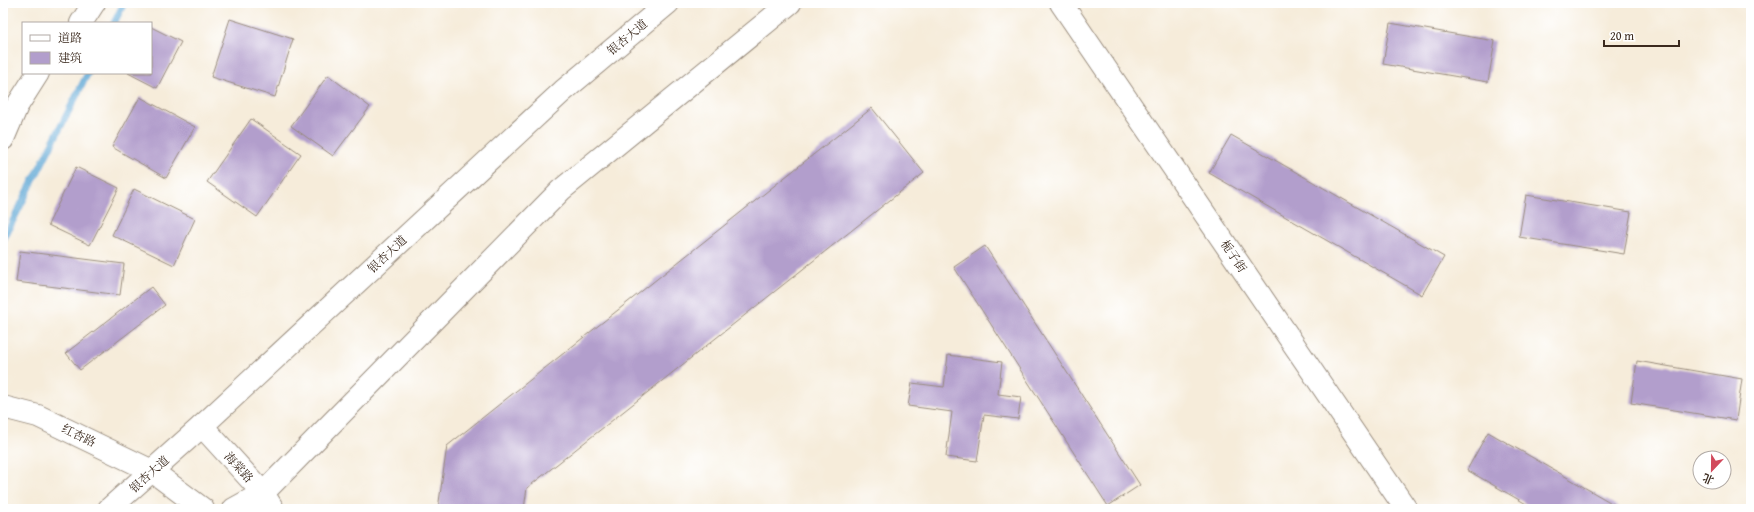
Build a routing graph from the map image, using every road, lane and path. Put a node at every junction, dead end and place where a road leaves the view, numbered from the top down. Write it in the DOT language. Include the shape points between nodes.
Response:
graph roads {
  1 [pos="94,3"];
  2 [pos="668,3"];
  3 [pos="790,3"];
  4 [pos="1061,3"];
  5 [pos="81,22"];
  6 [pos="37,74"];
  7 [pos="3,139"];
  8 [pos="3,407"];
  9 [pos="202,426"];
  10 [pos="152,471"];
  11 [pos="268,501"];
  12 [pos="109,509"];
  13 [pos="203,509"];
  14 [pos="234,509"];
  15 [pos="1406,509"];
  1 -- 5 [label="main road"];
  2 -- 9 [label="main road, 银杏大道" via="563,91"];
  3 -- 11 [label="main road" via="561,190"];
  4 -- 15 [label="main road, 栀子街"];
  6 -- 7 [label="main road" via="17,106"];
  8 -- 10 [label="main road, 红杏路" via="38,416"];
  9 -- 10 [label="main road, 银杏大道"];
  9 -- 11 [label="main road, 海棠路"];
  10 -- 12 [label="main road, 银杏大道"];
  10 -- 13 [label="main road"];
  11 -- 14 [label="main road"];
}
